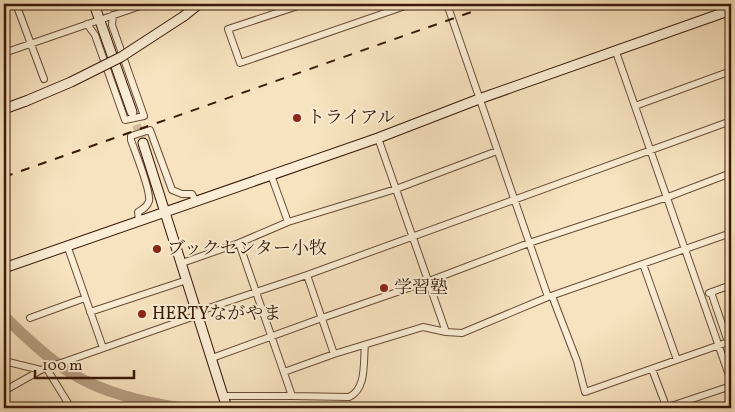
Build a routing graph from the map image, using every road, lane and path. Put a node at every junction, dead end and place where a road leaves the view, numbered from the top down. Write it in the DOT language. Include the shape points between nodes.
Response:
graph roads {
  1 [pos="16,4"];
  2 [pos="94,4"];
  3 [pos="146,4"];
  4 [pos="199,4"];
  5 [pos="281,4"];
  6 [pos="304,4"];
  7 [pos="407,4"];
  8 [pos="447,4"];
  9 [pos="731,10"];
  10 [pos="283,11"];
  11 [pos="114,15"];
  12 [pos="99,20"];
  13 [pos="87,24"];
  14 [pos="30,43"];
  15 [pos="616,52"];
  16 [pos="4,53"];
  17 [pos="731,71"];
  18 [pos="44,79"];
  19 [pos="479,99"];
  20 [pos="635,106"];
  21 [pos="4,109"];
  22 [pos="132,112"];
  23 [pos="731,121"];
  24 [pos="378,138"];
  25 [pos="143,142"];
  26 [pos="651,150"];
  27 [pos="497,151"];
  28 [pos="731,173"];
  29 [pos="271,175"];
  30 [pos="396,189"];
  31 [pos="668,197"];
  32 [pos="195,200"];
  33 [pos="514,200"];
  34 [pos="166,210"];
  35 [pos="139,220"];
  36 [pos="288,222"];
  37 [pos="731,233"];
  38 [pos="414,237"];
  39 [pos="239,243"];
  40 [pos="529,243"];
  41 [pos="67,245"];
  42 [pos="685,250"];
  43 [pos="182,263"];
  44 [pos="644,264"];
  45 [pos="4,268"];
  46 [pos="307,276"];
  47 [pos="187,280"];
  48 [pos="429,281"];
  49 [pos="731,285"];
  50 [pos="256,292"];
  51 [pos="711,292"];
  52 [pos="701,295"];
  53 [pos="550,297"];
  54 [pos="85,298"];
  55 [pos="90,312"];
  56 [pos="197,313"];
  57 [pos="30,318"];
  58 [pos="322,318"];
  59 [pos="446,332"];
  60 [pos="272,336"];
  61 [pos="730,342"];
  62 [pos="365,345"];
  63 [pos="719,345"];
  64 [pos="103,348"];
  65 [pos="334,354"];
  66 [pos="212,358"];
  67 [pos="677,360"];
  68 [pos="4,361"];
  69 [pos="652,368"];
  70 [pos="44,370"];
  71 [pos="284,372"];
  72 [pos="731,381"];
  73 [pos="731,386"];
  74 [pos="4,391"];
  75 [pos="292,396"];
  76 [pos="224,398"];
  77 [pos="71,408"];
  78 [pos="227,408"];
  1 -- 14 [label="street"];
  2 -- 12 [label="street"];
  3 -- 11 [label="street"];
  4 -- 21 [label="street, bridge" via="140,46 108,64"];
  5 -- 10 [label="street"];
  6 -- 10 [label="street"];
  7 -- 10 [label="street" via="240,64 228,29"];
  8 -- 19 [label="street"];
  9 -- 15 [label="street"];
  11 -- 12 [label="street"];
  11 -- 13 [label="street" via="112,25 144,116 125,120 95,34"];
  12 -- 13 [label="street"];
  12 -- 22 [label="street"];
  13 -- 14 [label="street"];
  14 -- 16 [label="street"];
  14 -- 18 [label="street"];
  15 -- 19 [label="street"];
  15 -- 20 [label="street"];
  17 -- 20 [label="street"];
  19 -- 24 [label="street"];
  19 -- 27 [label="street"];
  20 -- 26 [label="street"];
  23 -- 26 [label="street"];
  24 -- 29 [label="street"];
  24 -- 30 [label="street"];
  25 -- 34 [label="street"];
  26 -- 31 [label="street"];
  26 -- 33 [label="street"];
  27 -- 30 [label="street"];
  27 -- 33 [label="street"];
  28 -- 31 [label="street"];
  29 -- 32 [label="street"];
  29 -- 36 [label="street"];
  30 -- 36 [label="street"];
  30 -- 38 [label="street"];
  31 -- 40 [label="street"];
  31 -- 42 [label="street"];
  32 -- 34 [label="street"];
  32 -- 35 [label="street" via="192,194 172,190 150,130 131,136 150,200 138,212"];
  33 -- 38 [label="street"];
  33 -- 40 [label="street"];
  34 -- 35 [label="street"];
  34 -- 43 [label="street"];
  35 -- 41 [label="street"];
  36 -- 39 [label="street"];
  37 -- 42 [label="street"];
  38 -- 46 [label="street"];
  38 -- 48 [label="street"];
  39 -- 43 [label="street"];
  39 -- 50 [label="street"];
  40 -- 48 [label="street"];
  40 -- 53 [label="street"];
  41 -- 45 [label="street"];
  41 -- 54 [label="street"];
  42 -- 44 [label="street"];
  42 -- 52 [label="street"];
  43 -- 47 [label="street"];
  44 -- 53 [label="street"];
  44 -- 67 [label="street"];
  46 -- 50 [label="street"];
  46 -- 58 [label="street"];
  47 -- 55 [label="street"];
  47 -- 56 [label="street"];
  48 -- 58 [label="street"];
  48 -- 59 [label="street"];
  49 -- 51 [label="street"];
  50 -- 56 [label="street"];
  50 -- 60 [label="street"];
  51 -- 52 [label="street"];
  51 -- 61 [label="street"];
  52 -- 63 [label="street"];
  53 -- 59 [label="street" via="462,333"];
  53 -- 69 [label="street" via="577,361 585,392"];
  54 -- 55 [label="street"];
  54 -- 57 [label="street"];
  55 -- 64 [label="street"];
  56 -- 64 [label="street"];
  56 -- 66 [label="street"];
  58 -- 60 [label="street"];
  58 -- 65 [label="street"];
  59 -- 62 [label="street" via="423,327"];
  60 -- 66 [label="street"];
  60 -- 71 [label="street"];
  61 -- 63 [label="street"];
  62 -- 65 [label="street"];
  62 -- 75 [label="street" via="361,386 355,394 349,397"];
  63 -- 67 [label="street"];
  63 -- 72 [label="street"];
  64 -- 70 [label="street"];
  65 -- 71 [label="street"];
  66 -- 76 [label="street"];
  67 -- 69 [label="street"];
  68 -- 70 [label="street"];
  69 -- 73 [label="street" via="668,407"];
  70 -- 74 [label="street"];
  70 -- 77 [label="street"];
  71 -- 75 [label="street"];
  75 -- 76 [label="street"];
  76 -- 78 [label="street"];
}
